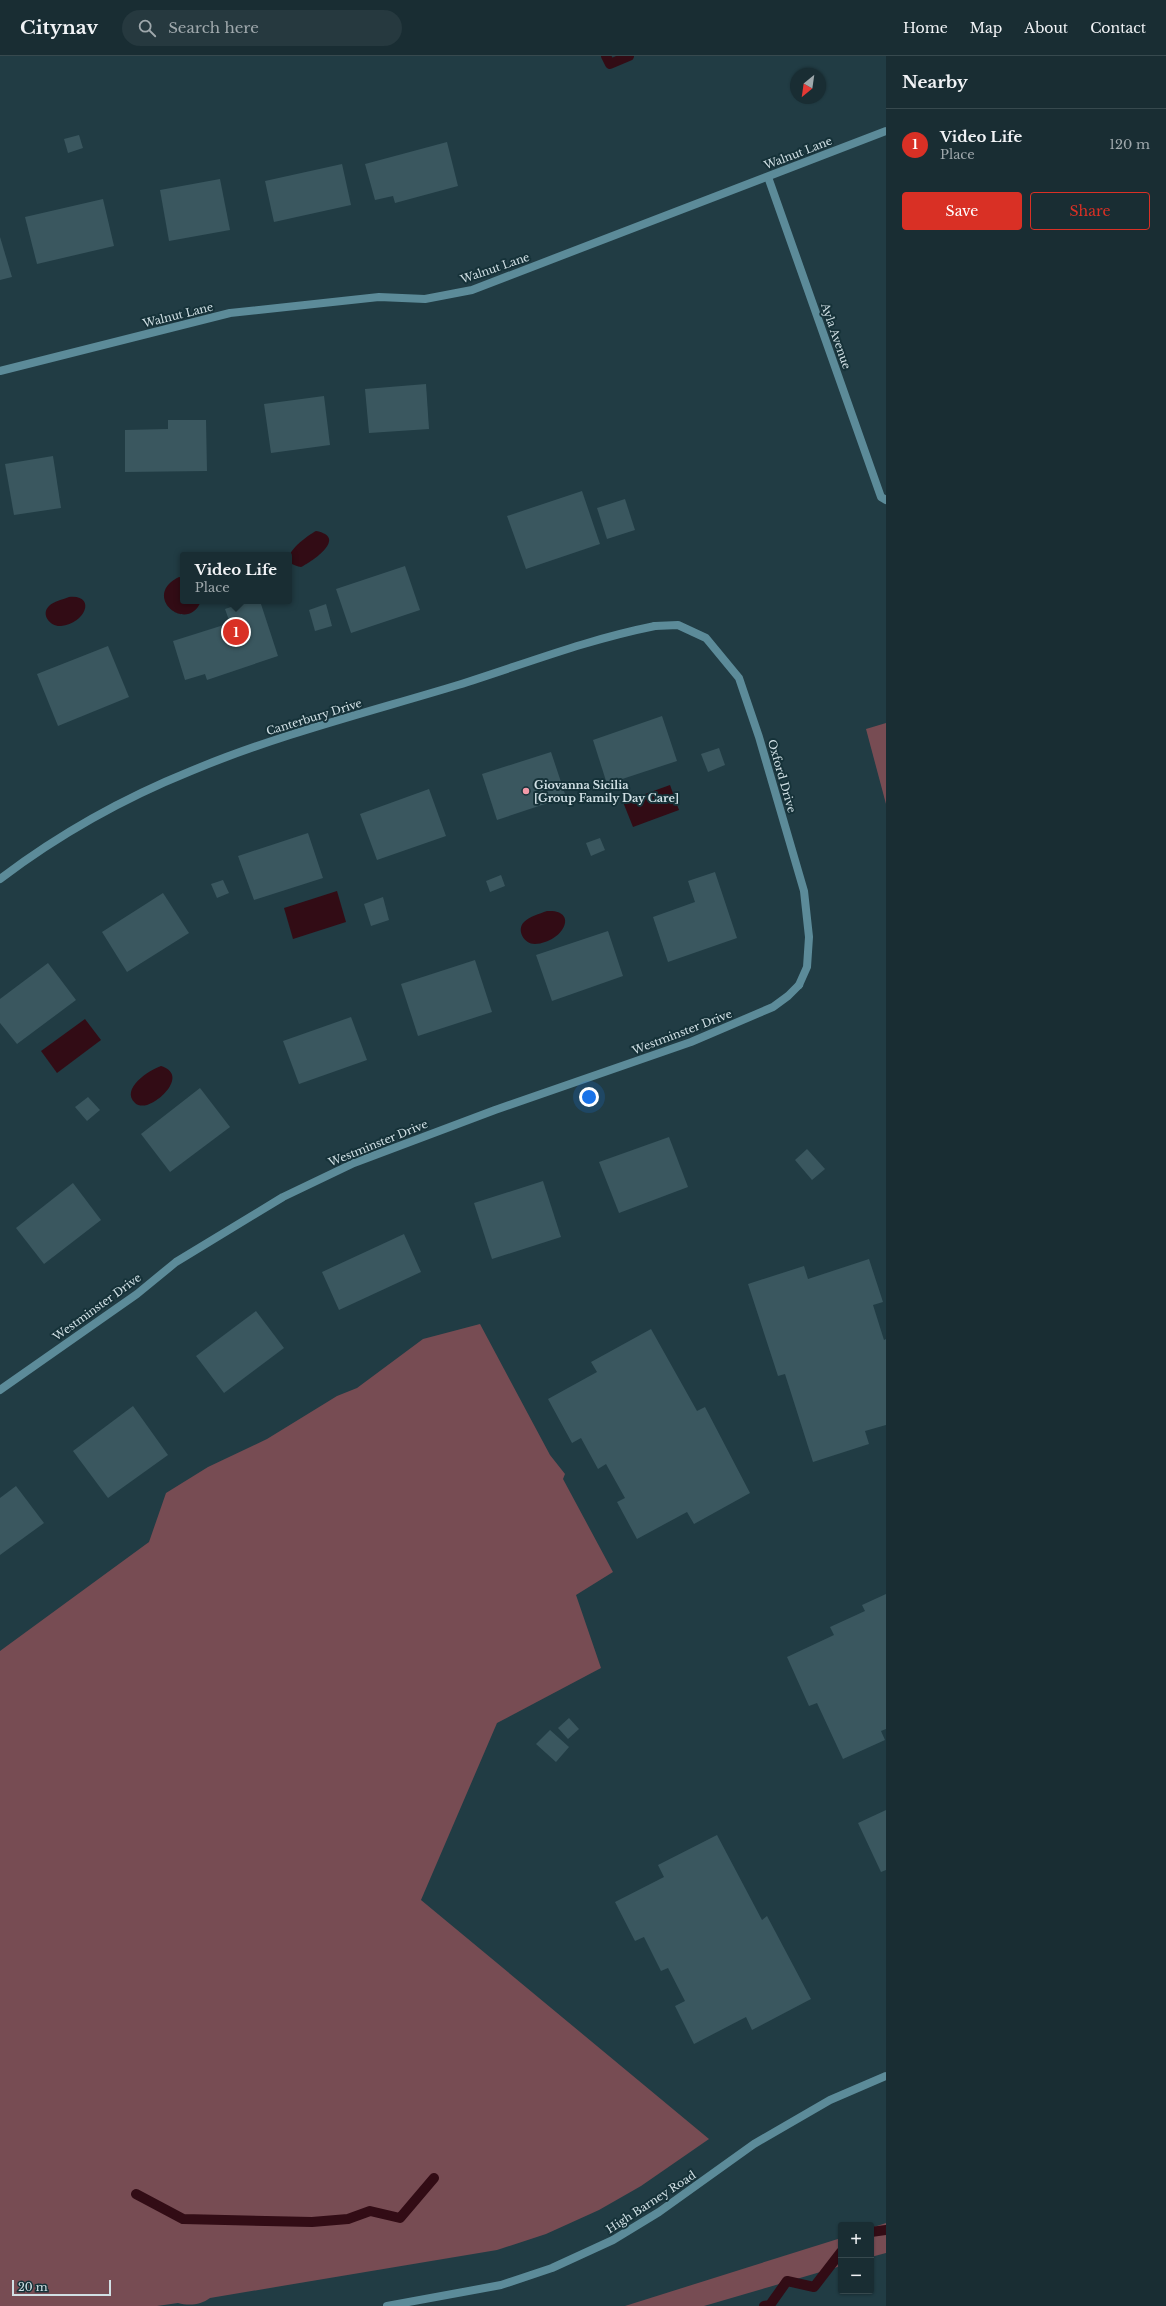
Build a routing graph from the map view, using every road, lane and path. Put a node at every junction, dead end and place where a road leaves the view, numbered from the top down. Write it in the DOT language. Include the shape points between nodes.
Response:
graph roads {
  1 [pos="886,131"];
  2 [pos="768,177"];
  3 [pos="0,371"];
  4 [pos="886,500"];
  5 [pos="655,626"];
  6 [pos="0,879"];
  7 [pos="798,985"];
  8 [pos="0,1390"];
  9 [pos="886,2076"];
  10 [pos="387,2306"];
  1 -- 2 [label="street, Walnut Lane"];
  2 -- 3 [label="street, Walnut Lane" via="472,290 425,299 380,297 230,313"];
  2 -- 4 [label="street, Ayla Avenue" via="881,497"];
  5 -- 6 [label="street, Canterbury Drive" via="613,634 564,648 463,683 275,740 190,771 73,830"];
  5 -- 7 [label="street, Oxford Drive" via="678,625 706,638 739,678 804,891 809,944 807,967"];
  7 -- 8 [label="street, Westminster Drive" via="773,1007 691,1042 361,1160 283,1197 176,1262 136,1294"];
  9 -- 10 [label="street, High Barney Road" via="830,2100 754,2144 659,2212 613,2240 552,2268 501,2285"];
}
